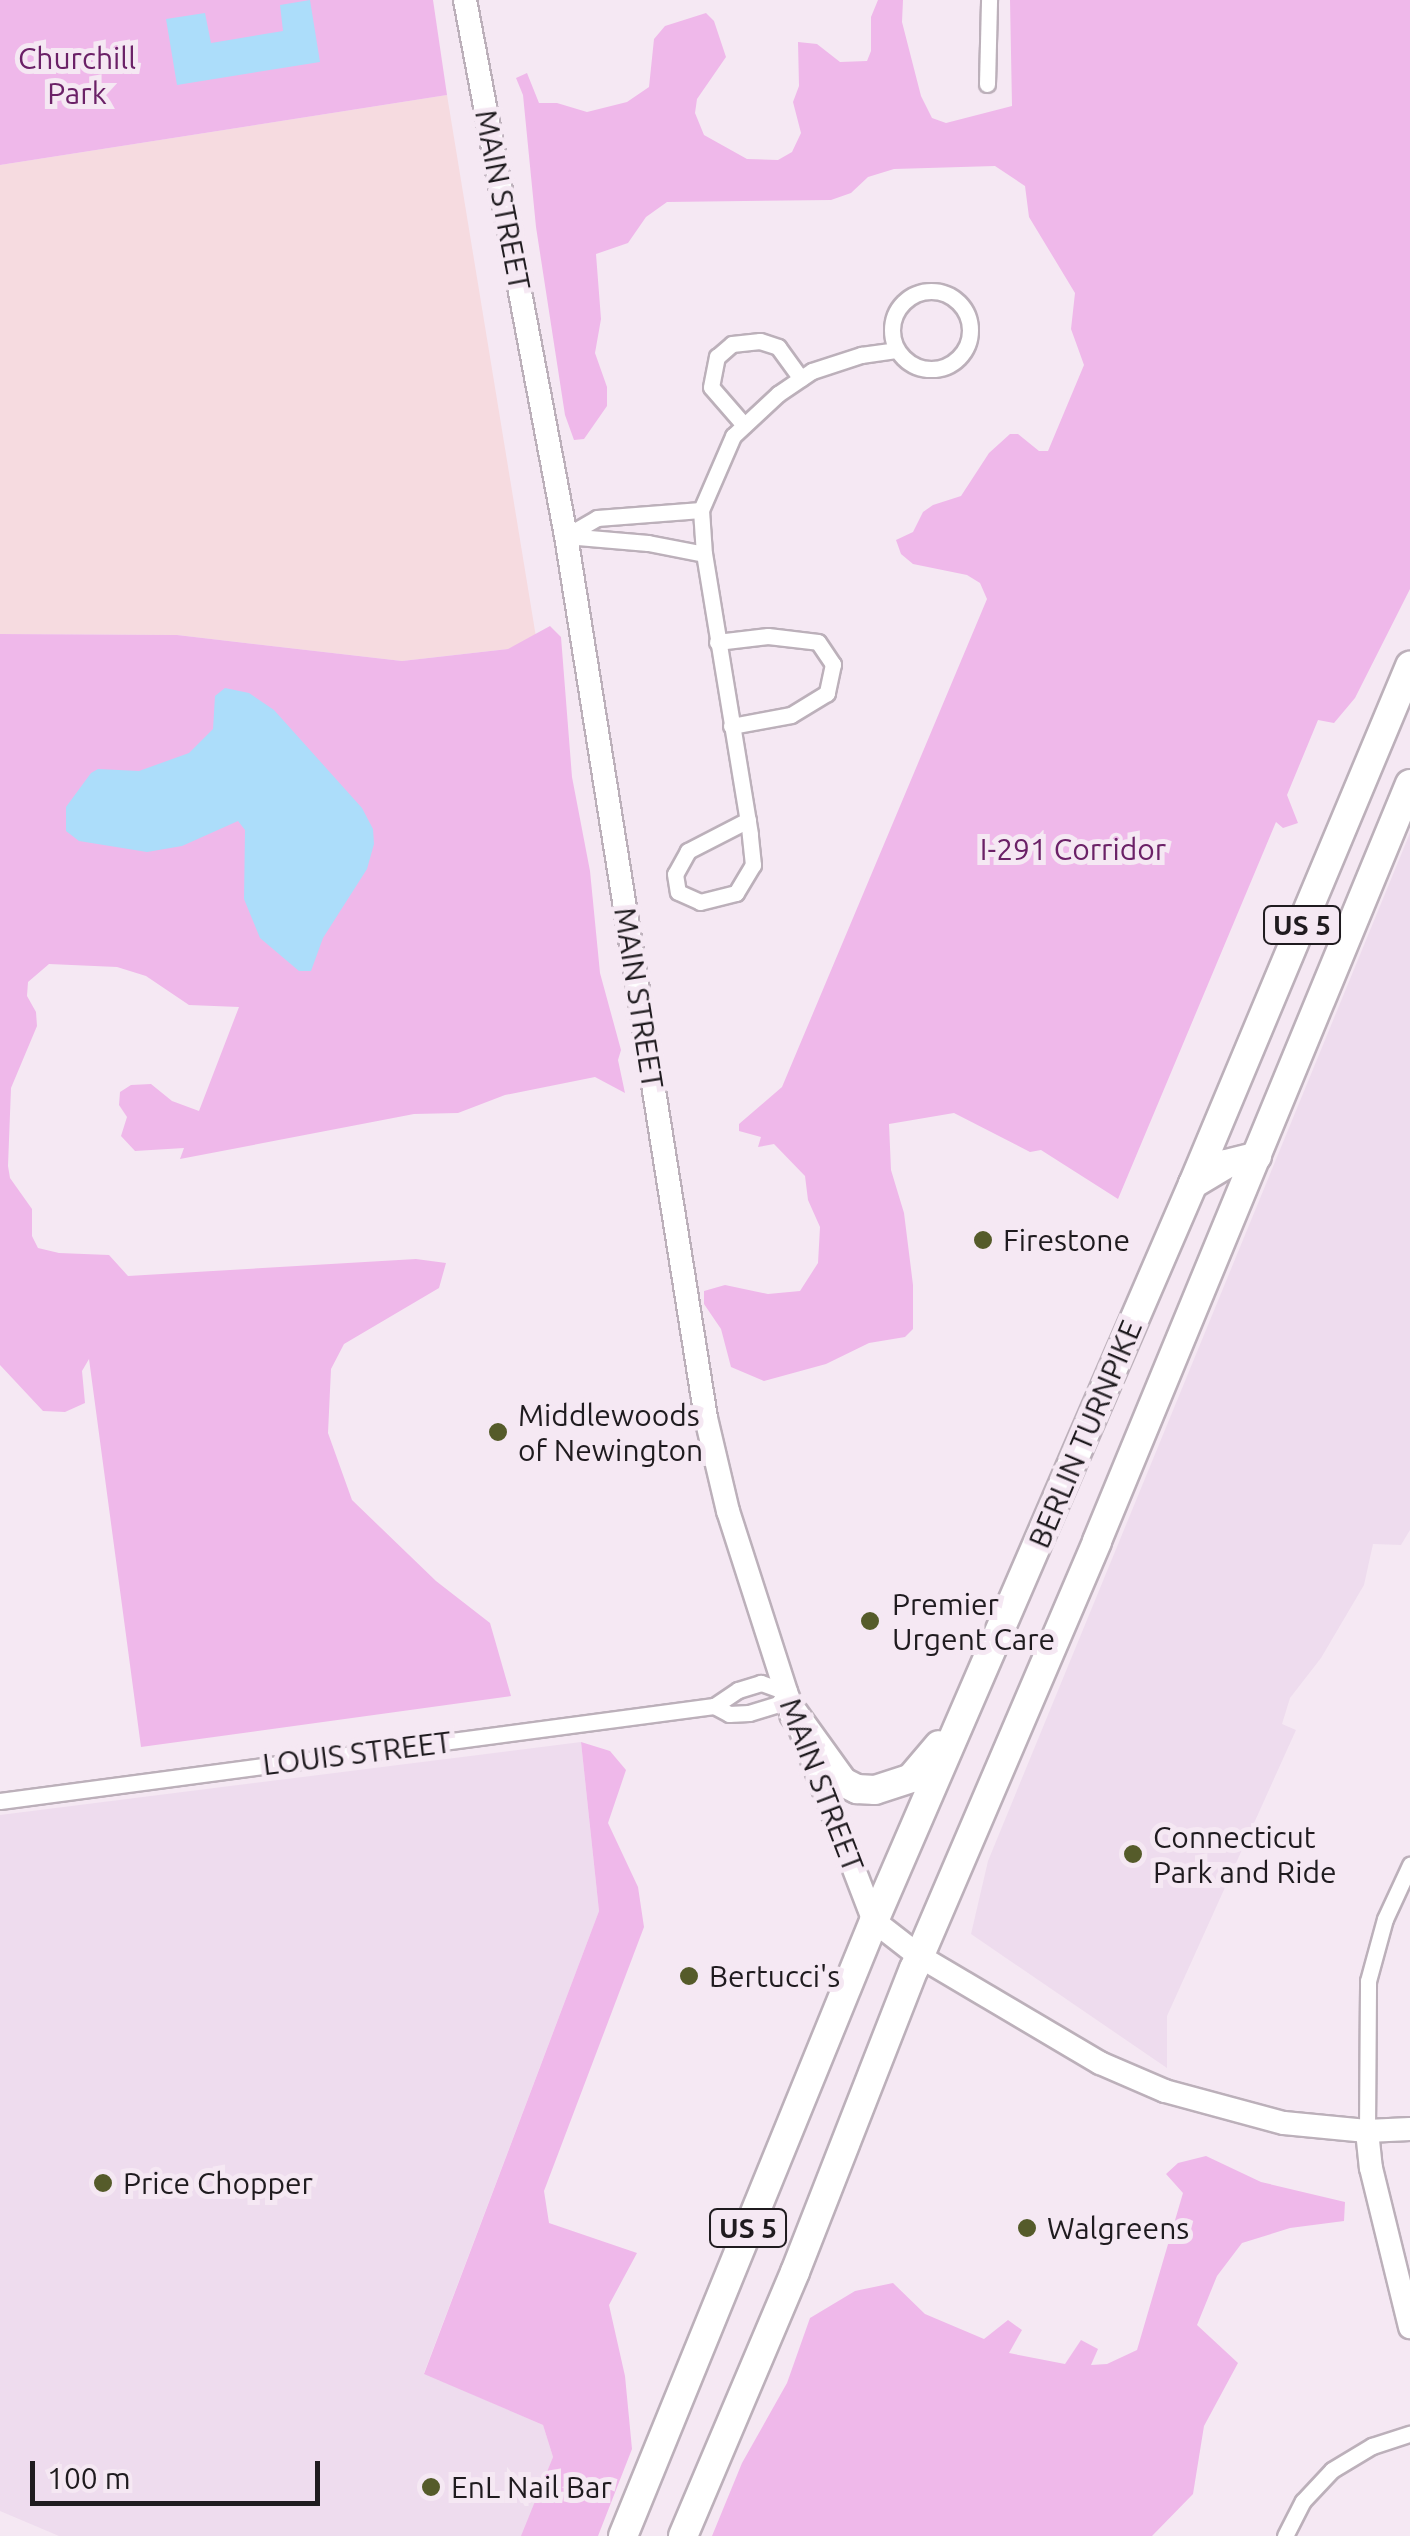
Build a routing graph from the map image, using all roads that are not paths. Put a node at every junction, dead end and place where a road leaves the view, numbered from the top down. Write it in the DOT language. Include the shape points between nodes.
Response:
graph roads {
  1 [pos="465,0"];
  2 [pos="990,0"];
  3 [pos="986,84"];
  4 [pos="896,350"];
  5 [pos="801,378"];
  6 [pos="744,425"];
  7 [pos="701,510"];
  8 [pos="566,536"];
  9 [pos="704,554"];
  10 [pos="717,642"];
  11 [pos="1410,666"];
  12 [pos="731,726"];
  13 [pos="1410,784"];
  14 [pos="748,820"];
  15 [pos="1257,1156"];
  16 [pos="1193,1184"];
  17 [pos="790,1703"];
  18 [pos="714,1706"];
  19 [pos="966,1707"];
  20 [pos="0,1801"];
  21 [pos="1410,1866"];
  22 [pos="874,1921"];
  23 [pos="919,1956"];
  24 [pos="1410,2129"];
  25 [pos="1366,2131"];
  26 [pos="1410,2328"];
  27 [pos="1410,2434"];
  28 [pos="623,2536"];
  29 [pos="683,2536"];
  30 [pos="1285,2536"];
  1 -- 8 [label="main road, MAIN STREET"];
  2 -- 3 [label="street"];
  4 -- 4 [label="street" via="915,367 952,364 971,333 964,308 943,292 904,300 892,324"];
  4 -- 5 [label="street"];
  5 -- 6 [label="street"];
  5 -- 6 [label="street" via="778,348 760,341 732,344 710,371 711,387"];
  6 -- 7 [label="street"];
  7 -- 8 [label="street" via="597,518"];
  7 -- 9 [label="street"];
  8 -- 9 [label="street"];
  8 -- 17 [label="main road, MAIN STREET" via="706,1418 728,1511"];
  9 -- 10 [label="street"];
  10 -- 12 [label="street"];
  10 -- 12 [label="street" via="768,636 818,642 834,664 827,694 790,715"];
  11 -- 16 [label="highway, BERLIN TURNPIKE / US 5"];
  12 -- 14 [label="street"];
  13 -- 15 [label="highway, BERLIN TURNPIKE / US 5"];
  14 -- 14 [label="street" via="688,851 675,874 678,892 700,902 736,893 753,865"];
  15 -- 16 [label="highway" via="1226,1164"];
  15 -- 23 [label="highway, BERLIN TURNPIKE / US 5"];
  16 -- 19 [label="highway, BERLIN TURNPIKE / US 5"];
  17 -- 18 [label="street, LOUIS STREET" via="729,1714"];
  17 -- 18 [label="street, LOUIS STREET" via="762,1683"];
  17 -- 19 [label="highway" via="843,1782 875,1790 922,1770"];
  17 -- 22 [label="main road, MAIN STREET"];
  18 -- 20 [label="street, LOUIS STREET"];
  19 -- 22 [label="highway, BERLIN TURNPIKE / US 5"];
  21 -- 25 [label="street" via="1385,1919 1368,1981"];
  22 -- 23 [label="main road"];
  22 -- 28 [label="highway, BERLIN TURNPIKE / US 5"];
  23 -- 25 [label="main road" via="1100,2063 1165,2090 1284,2123"];
  23 -- 29 [label="highway, BERLIN TURNPIKE / US 5"];
  24 -- 25 [label="main road"];
  25 -- 26 [label="main road"];
  27 -- 30 [label="street" via="1372,2446 1332,2470 1303,2502"];
}
